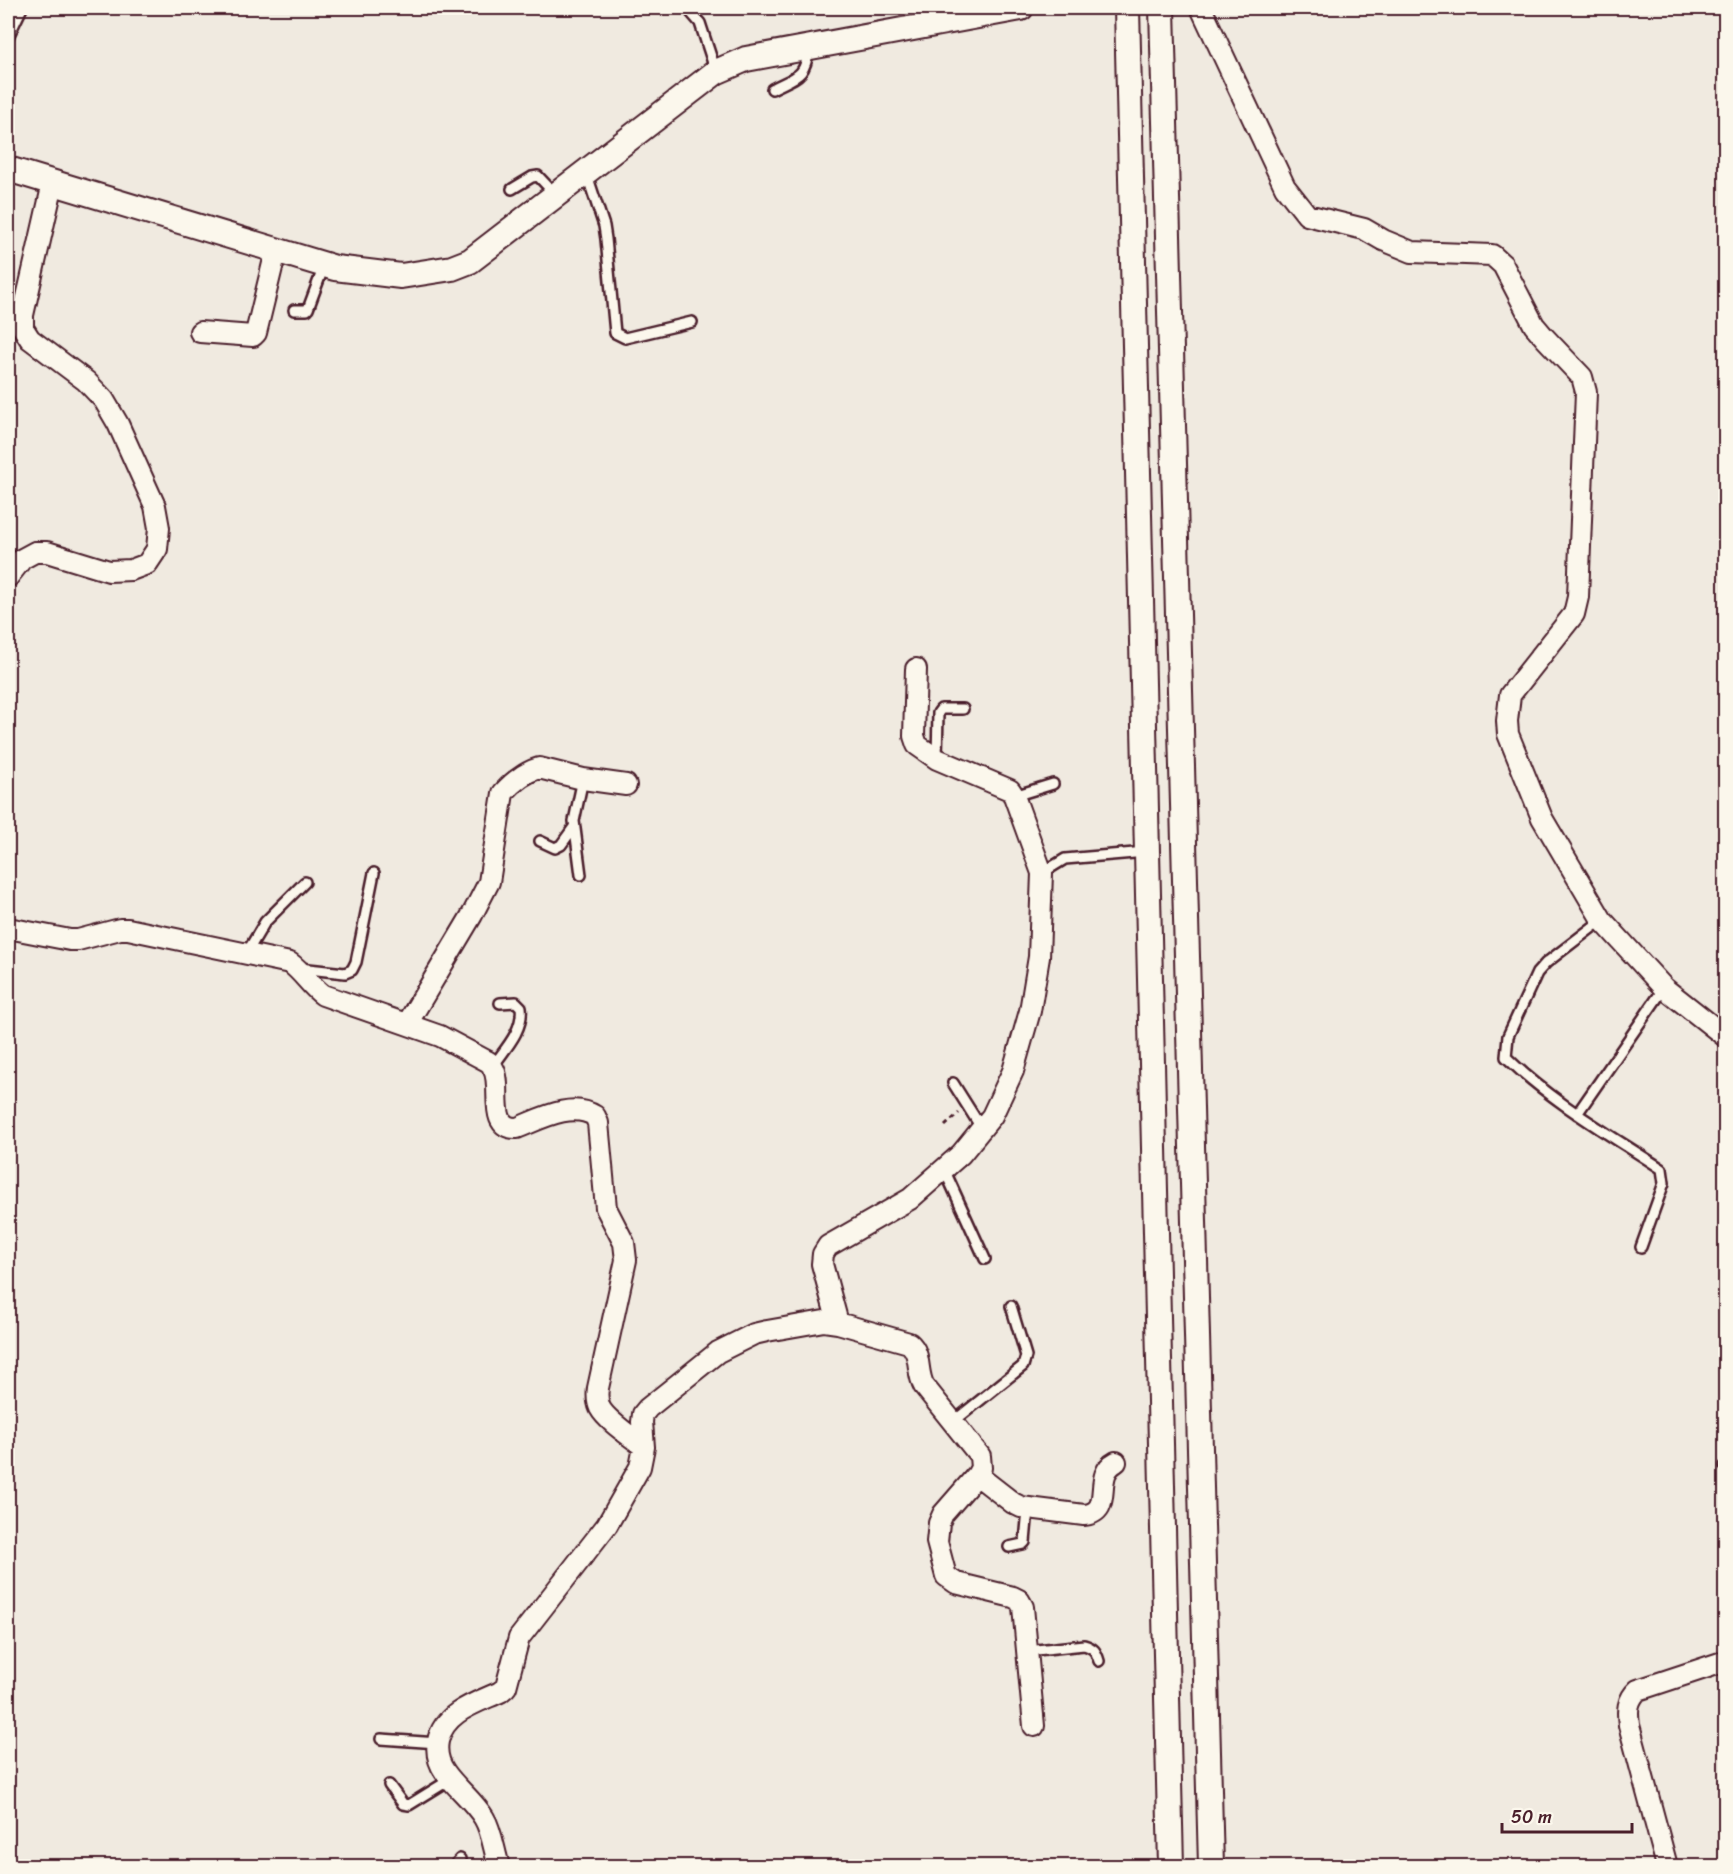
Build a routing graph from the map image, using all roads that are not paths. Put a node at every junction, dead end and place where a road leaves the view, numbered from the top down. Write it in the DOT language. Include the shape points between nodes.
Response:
graph roads {
  1 [pos="22,8"];
  2 [pos="687,8"];
  3 [pos="1021,8"];
  4 [pos="1127,8"];
  5 [pos="1162,8"];
  6 [pos="1201,8"];
  7 [pos="8,37"];
  8 [pos="809,48"];
  9 [pos="716,72"];
  10 [pos="772,89"];
  11 [pos="8,169"];
  12 [pos="586,172"];
  13 [pos="53,183"];
  14 [pos="512,189"];
  15 [pos="556,195"];
  16 [pos="276,250"];
  17 [pos="324,265"];
  18 [pos="294,310"];
  19 [pos="692,322"];
  20 [pos="200,332"];
  21 [pos="8,577"];
  22 [pos="916,669"];
  23 [pos="963,709"];
  24 [pos="937,759"];
  25 [pos="583,779"];
  26 [pos="1053,784"];
  27 [pos="626,786"];
  28 [pos="1014,796"];
  29 [pos="574,827"];
  30 [pos="540,841"];
  31 [pos="1147,852"];
  32 [pos="374,873"];
  33 [pos="1042,873"];
  34 [pos="581,875"];
  35 [pos="305,882"];
  36 [pos="1602,920"];
  37 [pos="8,928"];
  38 [pos="246,955"];
  39 [pos="296,968"];
  40 [pos="1664,988"];
  41 [pos="500,1004"];
  42 [pos="407,1024"];
  43 [pos="1725,1037"];
  44 [pos="493,1066"];
  45 [pos="953,1083"];
  46 [pos="1577,1114"];
  47 [pos="982,1129"];
  48 [pos="944,1169"];
  49 [pos="1641,1247"];
  50 [pos="985,1259"];
  51 [pos="1011,1306"];
  52 [pos="838,1323"];
  53 [pos="953,1422"];
  54 [pos="644,1447"];
  55 [pos="1116,1462"];
  56 [pos="977,1475"];
  57 [pos="1028,1509"];
  58 [pos="1009,1547"];
  59 [pos="1027,1651"];
  60 [pos="1098,1661"];
  61 [pos="1725,1661"];
  62 [pos="1034,1726"];
  63 [pos="381,1739"];
  64 [pos="438,1743"];
  65 [pos="451,1779"];
  66 [pos="389,1785"];
  67 [pos="499,1866"];
  68 [pos="1171,1866"];
  69 [pos="1211,1866"];
  70 [pos="1667,1866"];
  1 -- 7 [label="lane"];
  2 -- 9 [label="lane" via="700,23"];
  3 -- 8 [label="street"];
  4 -- 31 [label="street"];
  5 -- 69 [label="street"];
  6 -- 36 [label="street" via="1285,187 1307,215 1364,229 1412,252 1492,255 1503,265 1534,325 1582,377 1586,392 1578,597 1574,614 1510,695 1507,721 1508,734 1542,818"];
  8 -- 9 [label="street" via="746,59"];
  8 -- 10 [label="lane" via="802,73"];
  9 -- 12 [label="street"];
  11 -- 13 [label="street"];
  12 -- 15 [label="street"];
  12 -- 19 [label="lane" via="604,226 615,333 625,338"];
  13 -- 16 [label="street"];
  13 -- 21 [label="street" via="23,328 30,339 86,381 104,400 155,506 157,549 147,564 131,570 109,571 35,552 22,559"];
  14 -- 15 [label="lane" via="538,176"];
  15 -- 17 [label="street" via="470,261 452,268 401,276"];
  16 -- 17 [label="street"];
  16 -- 20 [label="street" via="256,333 253,336"];
  17 -- 18 [label="lane" via="308,309"];
  22 -- 24 [label="street" via="914,736 918,745"];
  23 -- 24 [label="lane" via="941,708 938,713"];
  24 -- 28 [label="street" via="1010,790"];
  25 -- 27 [label="street"];
  25 -- 29 [label="lane"];
  25 -- 42 [label="street" via="539,768 511,784 503,794 489,882"];
  26 -- 28 [label="lane"];
  28 -- 33 [label="street"];
  29 -- 30 [label="lane" via="555,848"];
  29 -- 34 [label="lane"];
  31 -- 33 [label="lane" via="1065,859"];
  31 -- 68 [label="street"];
  32 -- 39 [label="lane" via="352,970"];
  33 -- 47 [label="street" via="1039,957 1030,1011 1013,1071"];
  35 -- 38 [label="lane" via="265,922"];
  36 -- 40 [label="street"];
  36 -- 46 [label="lane" via="1537,973 1506,1046 1506,1057 1527,1078"];
  37 -- 38 [label="street" via="70,940 128,928"];
  38 -- 39 [label="street" via="290,963"];
  39 -- 42 [label="street" via="323,995"];
  40 -- 43 [label="street"];
  40 -- 46 [label="lane"];
  41 -- 44 [label="lane" via="516,1002 522,1013 514,1037"];
  42 -- 44 [label="street" via="440,1036"];
  44 -- 54 [label="street" via="498,1112 504,1125 517,1128 564,1111 590,1113 598,1123 606,1208 624,1243 627,1260 597,1399 607,1417"];
  45 -- 47 [label="lane"];
  46 -- 49 [label="lane" via="1662,1169 1664,1183"];
  47 -- 48 [label="street"];
  48 -- 50 [label="lane"];
  48 -- 52 [label="street" via="910,1199 828,1246 822,1264"];
  51 -- 53 [label="lane" via="1026,1356 1023,1366"];
  52 -- 53 [label="street" via="915,1348 920,1378"];
  52 -- 54 [label="street" via="824,1321 766,1330 718,1352 643,1414"];
  53 -- 56 [label="street" via="980,1456"];
  54 -- 64 [label="street" via="640,1467 614,1514 519,1638 506,1687 454,1714 445,1722"];
  55 -- 57 [label="street" via="1105,1473 1101,1504 1092,1514"];
  56 -- 57 [label="street" via="1013,1503"];
  56 -- 59 [label="street" via="939,1523 937,1542 946,1576 956,1583 1019,1600"];
  57 -- 58 [label="lane" via="1025,1542"];
  59 -- 60 [label="lane" via="1084,1645 1092,1647"];
  59 -- 62 [label="street"];
  61 -- 70 [label="street" via="1638,1690 1627,1711"];
  63 -- 64 [label="lane"];
  64 -- 65 [label="street" via="438,1761"];
  65 -- 66 [label="lane" via="409,1805 403,1804"];
  65 -- 67 [label="street" via="484,1818"];
}
